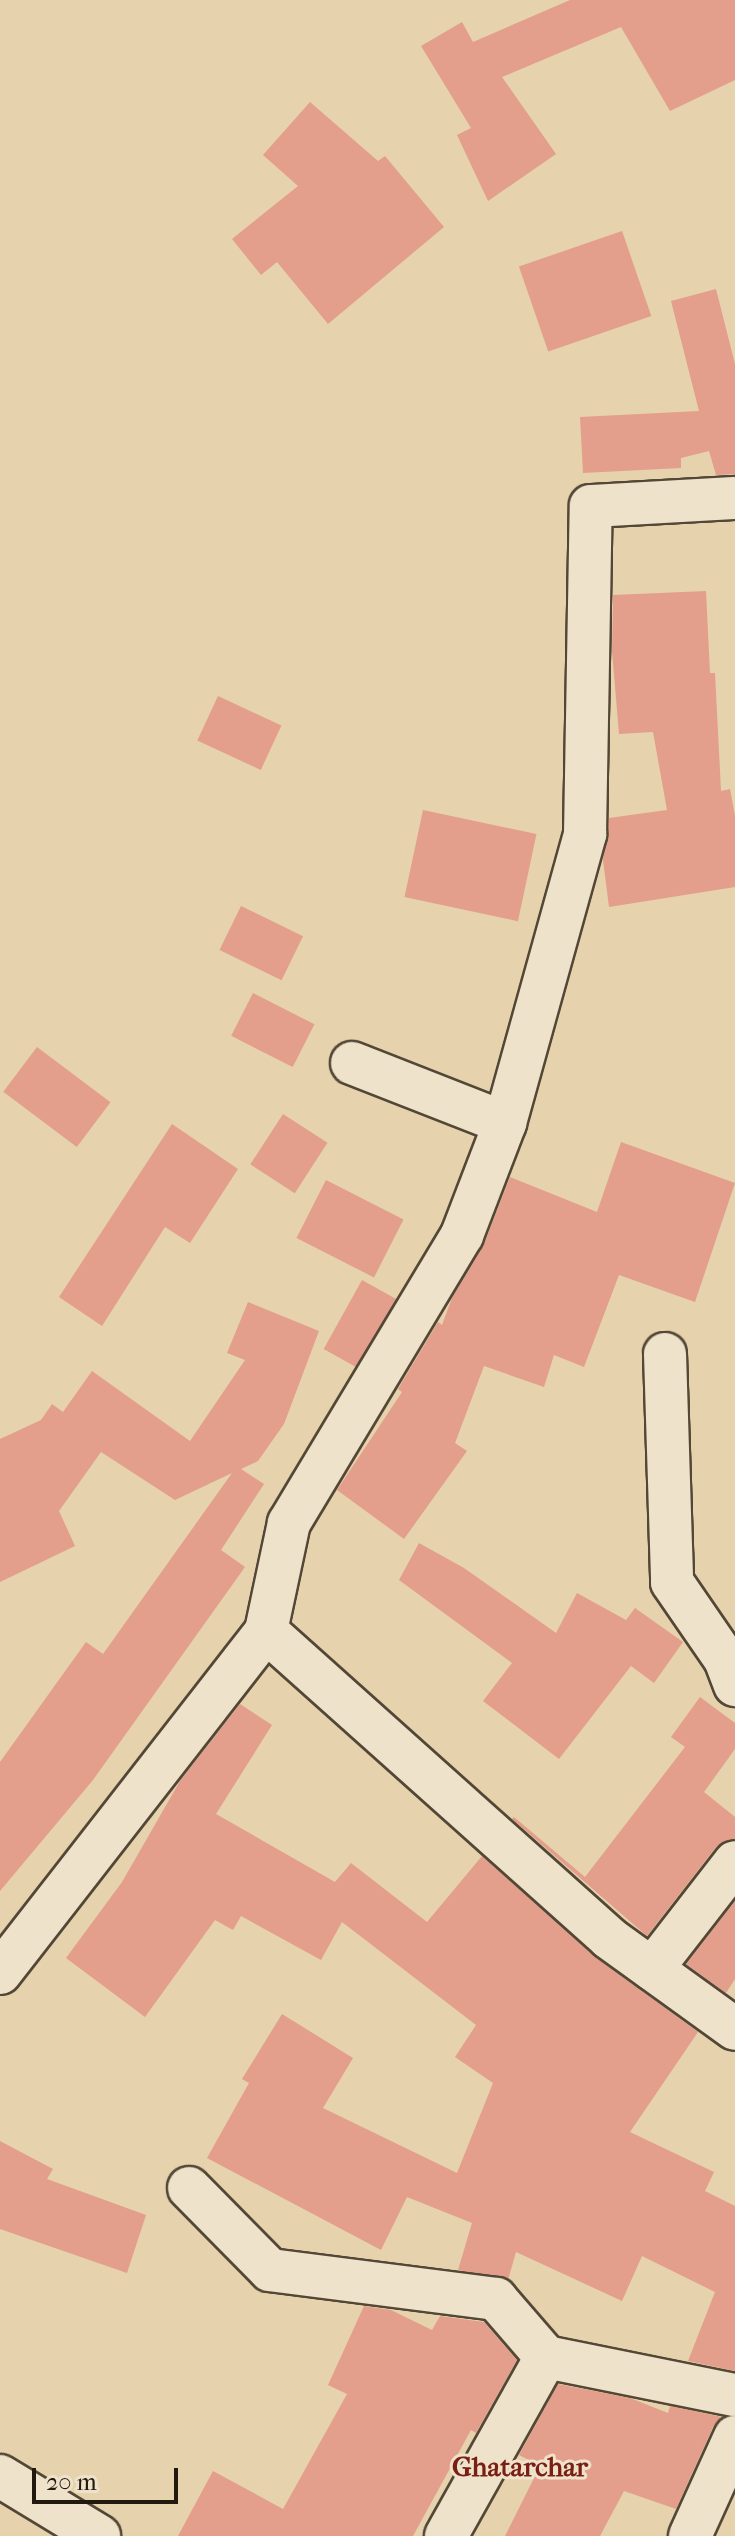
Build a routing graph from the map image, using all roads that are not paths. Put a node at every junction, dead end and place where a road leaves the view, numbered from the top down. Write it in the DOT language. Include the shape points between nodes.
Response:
graph roads {
  1 [pos="735,498"];
  2 [pos="352,1063"];
  3 [pos="505,1123"];
  4 [pos="665,1354"];
  5 [pos="266,1631"];
  6 [pos="735,1685"];
  7 [pos="735,1862"];
  8 [pos="652,1969"];
  9 [pos="0,1973"];
  10 [pos="735,2029"];
  11 [pos="189,2188"];
  12 [pos="546,2357"];
  13 [pos="735,2395"];
  14 [pos="735,2437"];
  15 [pos="0,2476"];
  16 [pos="99,2536"];
  17 [pos="446,2536"];
  18 [pos="690,2536"];
  1 -- 3 [label="street" via="591,506 585,834"];
  2 -- 3 [label="street"];
  3 -- 5 [label="street" via="462,1235 289,1523"];
  4 -- 6 [label="street" via="672,1582 725,1659"];
  5 -- 8 [label="street" via="609,1938"];
  5 -- 9 [label="street"];
  7 -- 8 [label="street"];
  8 -- 10 [label="street"];
  11 -- 12 [label="street" via="270,2270 496,2299"];
  12 -- 13 [label="street"];
  12 -- 17 [label="street"];
  14 -- 18 [label="street"];
  15 -- 16 [label="street"];
}
